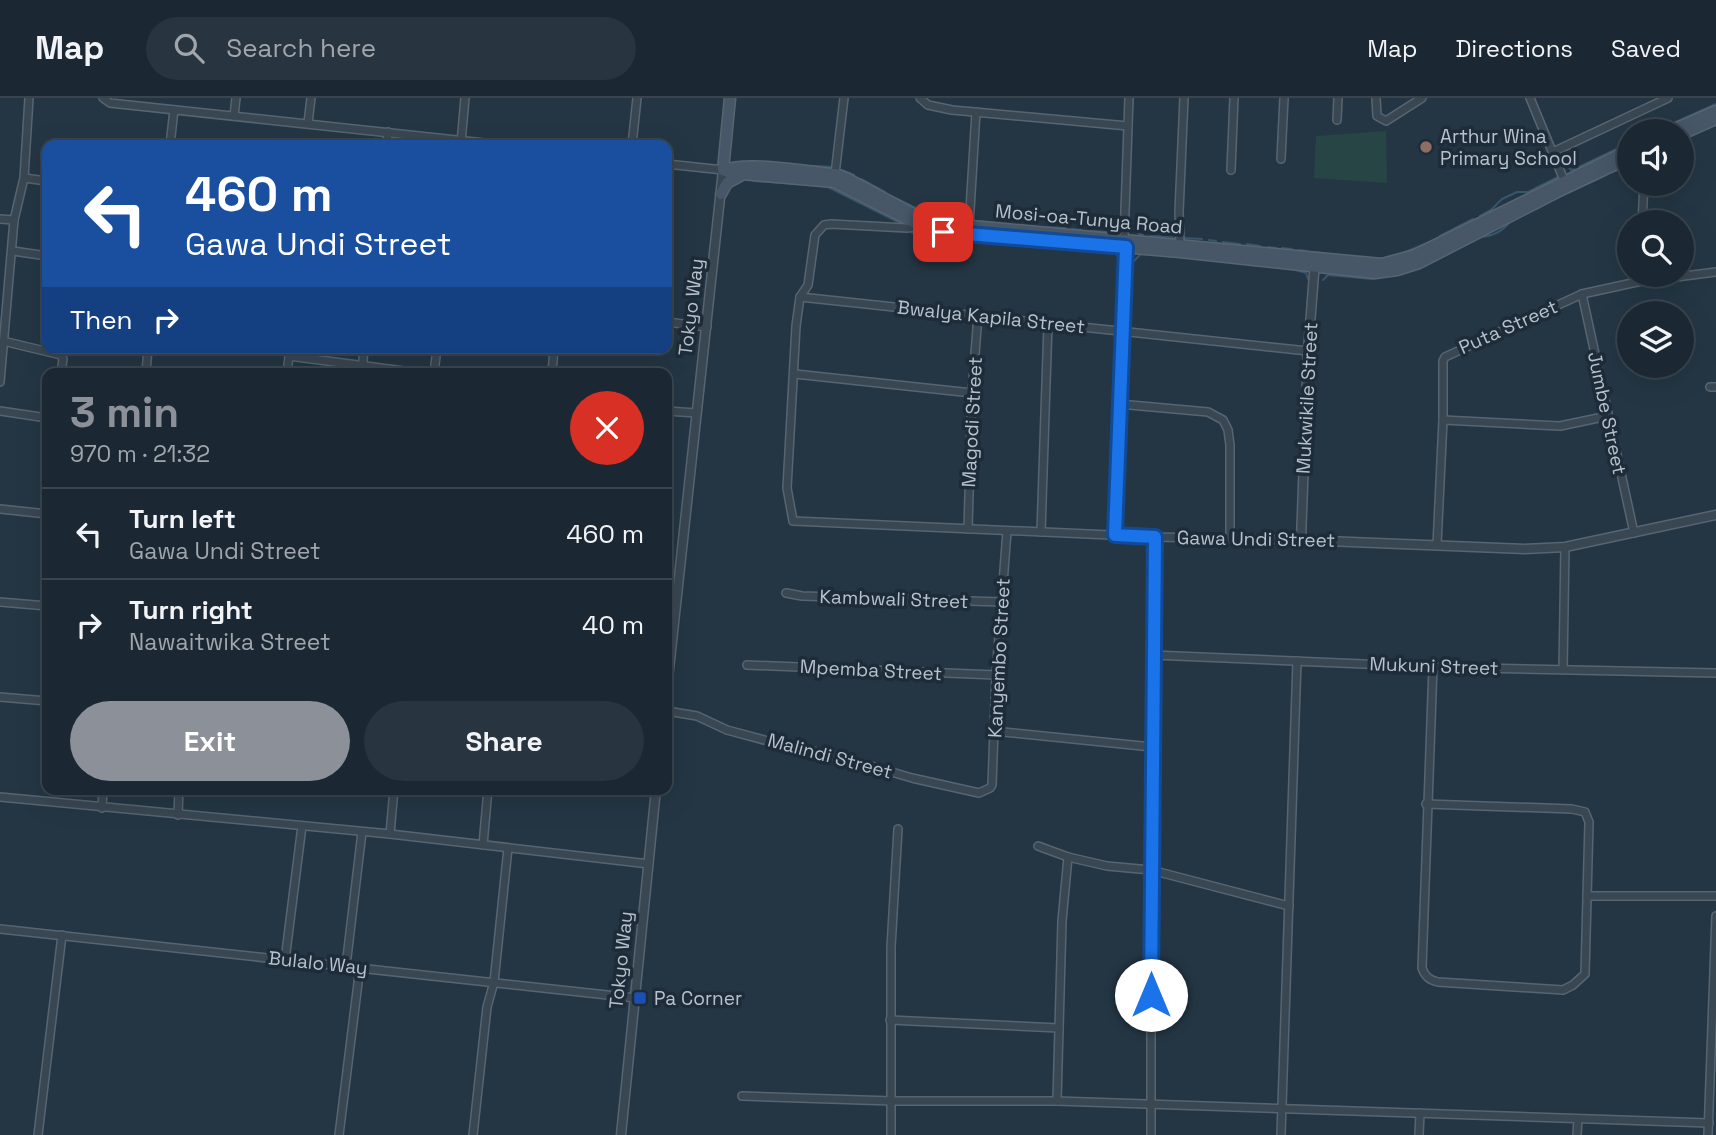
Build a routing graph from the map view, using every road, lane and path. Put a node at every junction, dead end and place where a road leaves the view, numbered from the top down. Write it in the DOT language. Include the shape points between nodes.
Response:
graph roads {
  1 [pos="29,98"];
  2 [pos="103,98"];
  3 [pos="158,98"];
  4 [pos="236,98"];
  5 [pos="311,98"];
  6 [pos="464,98"];
  7 [pos="637,98"];
  8 [pos="730,98"];
  9 [pos="844,98"];
  10 [pos="920,98"];
  11 [pos="1129,98"];
  12 [pos="1184,98"];
  13 [pos="1234,98"];
  14 [pos="1284,98"];
  15 [pos="1338,98"];
  16 [pos="1376,98"];
  17 [pos="1422,98"];
  18 [pos="1530,98"];
  19 [pos="1668,98"];
  20 [pos="157,108"];
  21 [pos="174,110"];
  22 [pos="1716,111"];
  23 [pos="976,112"];
  24 [pos="234,116"];
  25 [pos="1716,119"];
  26 [pos="1337,120"];
  27 [pos="1694,121"];
  28 [pos="309,123"];
  29 [pos="1128,125"];
  30 [pos="1694,129"];
  31 [pos="388,132"];
  32 [pos="171,140"];
  33 [pos="387,140"];
  34 [pos="441,140"];
  35 [pos="461,140"];
  36 [pos="633,140"];
  37 [pos="725,148"];
  38 [pos="1553,152"];
  39 [pos="1617,156"];
  40 [pos="1281,159"];
  41 [pos="1617,163"];
  42 [pos="672,165"];
  43 [pos="723,170"];
  44 [pos="1231,170"];
  45 [pos="748,171"];
  46 [pos="835,174"];
  47 [pos="24,178"];
  48 [pos="42,180"];
  49 [pos="1566,183"];
  50 [pos="721,194"];
  51 [pos="0,219"];
  52 [pos="15,220"];
  53 [pos="923,223"];
  54 [pos="969,226"];
  55 [pos="1125,243"];
  56 [pos="1180,244"];
  57 [pos="13,251"];
  58 [pos="42,255"];
  59 [pos="1315,262"];
  60 [pos="1716,272"];
  61 [pos="1694,274"];
  62 [pos="1617,284"];
  63 [pos="1582,294"];
  64 [pos="800,297"];
  65 [pos="978,315"];
  66 [pos="672,323"];
  67 [pos="1048,324"];
  68 [pos="707,327"];
  69 [pos="1124,330"];
  70 [pos="3,341"];
  71 [pos="42,350"];
  72 [pos="1308,351"];
  73 [pos="57,354"];
  74 [pos="298,354"];
  75 [pos="62,368"];
  76 [pos="358,368"];
  77 [pos="794,374"];
  78 [pos="0,382"];
  79 [pos="972,393"];
  80 [pos="1119,404"];
  81 [pos="0,411"];
  82 [pos="672,411"];
  83 [pos="696,413"];
  84 [pos="1608,416"];
  85 [pos="42,417"];
  86 [pos="1443,420"];
  87 [pos="0,509"];
  88 [pos="42,513"];
  89 [pos="1716,515"];
  90 [pos="968,529"];
  91 [pos="1007,531"];
  92 [pos="1041,532"];
  93 [pos="1634,533"];
  94 [pos="1115,535"];
  95 [pos="1155,537"];
  96 [pos="1230,538"];
  97 [pos="1301,540"];
  98 [pos="1437,545"];
  99 [pos="1565,547"];
  100 [pos="786,593"];
  101 [pos="0,602"];
  102 [pos="1002,602"];
  103 [pos="42,606"];
  104 [pos="672,634"];
  105 [pos="1153,655"];
  106 [pos="1297,661"];
  107 [pos="747,665"];
  108 [pos="1433,667"];
  109 [pos="1563,669"];
  110 [pos="1716,673"];
  111 [pos="996,676"];
  112 [pos="0,697"];
  113 [pos="42,701"];
  114 [pos="672,712"];
  115 [pos="994,731"];
  116 [pos="1152,747"];
  117 [pos="992,785"];
  118 [pos="103,795"];
  119 [pos="179,795"];
  120 [pos="393,795"];
  121 [pos="487,795"];
  122 [pos="655,795"];
  123 [pos="0,797"];
  124 [pos="1426,804"];
  125 [pos="102,808"];
  126 [pos="177,815"];
  127 [pos="302,826"];
  128 [pos="898,829"];
  129 [pos="362,832"];
  130 [pos="390,834"];
  131 [pos="483,845"];
  132 [pos="1038,846"];
  133 [pos="508,848"];
  134 [pos="1068,857"];
  135 [pos="649,864"];
  136 [pos="1151,870"];
  137 [pos="1587,896"];
  138 [pos="1716,897"];
  139 [pos="1289,906"];
  140 [pos="1716,916"];
  141 [pos="0,929"];
  142 [pos="62,935"];
  143 [pos="285,960"];
  144 [pos="346,966"];
  145 [pos="360,967"];
  146 [pos="494,982"];
  147 [pos="635,998"];
  148 [pos="890,1020"];
  149 [pos="1059,1028"];
  150 [pos="742,1096"];
  151 [pos="892,1101"];
  152 [pos="1057,1101"];
  153 [pos="1151,1103"];
  154 [pos="1282,1108"];
  155 [pos="1420,1113"];
  156 [pos="1578,1119"];
  157 [pos="1709,1123"];
  158 [pos="38,1135"];
  159 [pos="339,1135"];
  160 [pos="473,1135"];
  161 [pos="621,1135"];
  162 [pos="891,1135"];
  163 [pos="1151,1135"];
  164 [pos="1281,1135"];
  165 [pos="1419,1135"];
  166 [pos="1577,1135"];
  167 [pos="1708,1135"];
  1 -- 47 [label="street"];
  2 -- 20 [label="street" via="110,103"];
  3 -- 20 [label="street"];
  4 -- 24 [label="street"];
  5 -- 28 [label="street"];
  6 -- 35 [label="street"];
  7 -- 36 [label="street"];
  8 -- 37 [label="main road, Tokyo Way"];
  9 -- 46 [label="street"];
  10 -- 23 [label="street" via="928,105"];
  11 -- 29 [label="street"];
  12 -- 56 [label="street"];
  13 -- 44 [label="street"];
  14 -- 40 [label="street"];
  15 -- 26 [label="street"];
  16 -- 17 [label="street" via="1376,112 1385,121"];
  18 -- 38 [label="street"];
  19 -- 38 [label="street"];
  20 -- 21 [label="street"];
  21 -- 24 [label="street"];
  21 -- 32 [label="street"];
  22 -- 27 [label="main road"];
  23 -- 29 [label="street"];
  23 -- 54 [label="street"];
  24 -- 28 [label="street"];
  25 -- 30 [label="main road"];
  28 -- 31 [label="street"];
  29 -- 55 [label="street"];
  31 -- 33 [label="street"];
  31 -- 34 [label="street"];
  37 -- 43 [label="main road, Tokyo Way"];
  37 -- 45 [label="main road"];
  38 -- 49 [label="street"];
  39 -- 49 [label="main road, Mosi-oa-Tunya Road"];
  41 -- 49 [label="main road, Mosi-oa-Tunya Road"];
  42 -- 43 [label="street"];
  43 -- 45 [label="main road, Mosi-oa-Tunya Road"];
  43 -- 50 [label="street, Tokyo Way"];
  45 -- 46 [label="main road, Mosi-oa-Tunya Road"];
  45 -- 50 [label="main road" via="732,179"];
  45 -- 53 [label="main road, Mosi-oa-Tunya Road" via="834,182"];
  46 -- 53 [label="main road, Mosi-oa-Tunya Road"];
  47 -- 48 [label="street"];
  47 -- 52 [label="street"];
  49 -- 59 [label="main road, Mosi-oa-Tunya Road" via="1408,267 1364,273"];
  50 -- 68 [label="street, Tokyo Way"];
  51 -- 52 [label="street"];
  52 -- 57 [label="street"];
  53 -- 54 [label="main road, Mosi-oa-Tunya Road"];
  53 -- 55 [label="main road, Mosi-oa-Tunya Road" via="968,235"];
  53 -- 64 [label="street" via="907,228 824,225 815,235 808,285"];
  54 -- 55 [label="main road, Mosi-oa-Tunya Road"];
  55 -- 56 [label="main road, Mosi-oa-Tunya Road"];
  55 -- 59 [label="main road, Mosi-oa-Tunya Road"];
  55 -- 69 [label="street"];
  56 -- 59 [label="main road, Mosi-oa-Tunya Road"];
  57 -- 58 [label="street"];
  57 -- 70 [label="street"];
  59 -- 72 [label="street, Mukwikile Street"];
  60 -- 61 [label="street, Puta Street"];
  62 -- 63 [label="street, Puta Street"];
  63 -- 84 [label="street, Jumbe Street"];
  63 -- 86 [label="street, Puta Street" via="1445,357"];
  64 -- 65 [label="street, Bwalya Kapila Street"];
  64 -- 77 [label="street"];
  65 -- 67 [label="street, Bwalya Kapila Street"];
  65 -- 79 [label="street, Magodi Street"];
  66 -- 68 [label="street"];
  67 -- 69 [label="street, Bwalya Kapila Street"];
  67 -- 92 [label="street"];
  68 -- 83 [label="street, Tokyo Way"];
  69 -- 72 [label="street, Bwalya Kapila Street"];
  69 -- 80 [label="street"];
  70 -- 71 [label="street"];
  70 -- 78 [label="street"];
  72 -- 97 [label="street, Mukwikile Street"];
  73 -- 75 [label="street" via="63,359"];
  74 -- 76 [label="street"];
  77 -- 79 [label="street"];
  77 -- 90 [label="street, Gawa Undi Street" via="787,488 793,522"];
  79 -- 90 [label="street, Magodi Street"];
  80 -- 94 [label="street"];
  80 -- 96 [label="street" via="1208,412 1223,420 1230,445"];
  81 -- 85 [label="street"];
  82 -- 83 [label="street"];
  83 -- 104 [label="street, Tokyo Way"];
  84 -- 86 [label="street" via="1560,426"];
  84 -- 93 [label="street, Jumbe Street"];
  86 -- 98 [label="street, Puta Street"];
  87 -- 88 [label="street"];
  89 -- 93 [label="street, Gawa Undi Street"];
  90 -- 91 [label="street, Gawa Undi Street"];
  91 -- 92 [label="street, Gawa Undi Street"];
  91 -- 102 [label="street, Kanyembo Street"];
  92 -- 94 [label="street, Gawa Undi Street"];
  93 -- 99 [label="street, Gawa Undi Street"];
  94 -- 95 [label="street, Gawa Undi Street"];
  95 -- 96 [label="street, Gawa Undi Street"];
  95 -- 105 [label="street"];
  96 -- 97 [label="street, Gawa Undi Street"];
  97 -- 98 [label="street, Gawa Undi Street"];
  98 -- 99 [label="street, Gawa Undi Street"];
  99 -- 109 [label="street"];
  100 -- 102 [label="street, Kambwali Street"];
  101 -- 103 [label="street"];
  102 -- 111 [label="street, Kanyembo Street"];
  105 -- 106 [label="street, Mukuni Street"];
  105 -- 116 [label="street"];
  106 -- 108 [label="street, Mukuni Street"];
  106 -- 139 [label="street"];
  107 -- 111 [label="street, Mpemba Street"];
  108 -- 109 [label="street, Mukuni Street"];
  108 -- 124 [label="street"];
  109 -- 110 [label="street, Mukuni Street"];
  111 -- 115 [label="street, Kanyembo Street"];
  112 -- 113 [label="street"];
  114 -- 117 [label="street, Malindi Street" via="912,778 979,793"];
  115 -- 116 [label="street"];
  115 -- 117 [label="street, Kanyembo Street"];
  116 -- 136 [label="street"];
  118 -- 125 [label="street"];
  119 -- 126 [label="street"];
  120 -- 130 [label="street"];
  121 -- 131 [label="street"];
  122 -- 135 [label="street, Tokyo Way"];
  123 -- 125 [label="street"];
  124 -- 137 [label="street" via="1580,810 1589,822"];
  124 -- 137 [label="street" via="1422,968 1432,981 1545,991 1573,985 1585,974"];
  125 -- 126 [label="street"];
  126 -- 127 [label="street"];
  127 -- 129 [label="street"];
  127 -- 143 [label="street"];
  128 -- 148 [label="street"];
  129 -- 130 [label="street"];
  129 -- 144 [label="street"];
  130 -- 131 [label="street"];
  131 -- 133 [label="street"];
  132 -- 134 [label="street"];
  133 -- 135 [label="street"];
  133 -- 146 [label="street"];
  134 -- 136 [label="street"];
  134 -- 149 [label="street"];
  135 -- 147 [label="street, Tokyo Way"];
  136 -- 139 [label="street"];
  136 -- 153 [label="street"];
  137 -- 138 [label="street"];
  139 -- 154 [label="street"];
  140 -- 157 [label="street"];
  141 -- 142 [label="street, Bulalo Way"];
  142 -- 143 [label="street, Bulalo Way"];
  142 -- 158 [label="street"];
  143 -- 144 [label="street, Bulalo Way"];
  144 -- 145 [label="street, Bulalo Way"];
  145 -- 146 [label="street, Bulalo Way"];
  145 -- 159 [label="street"];
  146 -- 147 [label="street, Bulalo Way"];
  146 -- 160 [label="street" via="487,1007"];
  147 -- 161 [label="street, Tokyo Way"];
  148 -- 149 [label="street"];
  148 -- 151 [label="street"];
  149 -- 152 [label="street"];
  150 -- 151 [label="street"];
  151 -- 152 [label="street"];
  151 -- 162 [label="street"];
  152 -- 153 [label="street"];
  153 -- 154 [label="street"];
  153 -- 163 [label="street"];
  154 -- 155 [label="street"];
  154 -- 164 [label="street"];
  155 -- 156 [label="street"];
  155 -- 165 [label="street"];
  156 -- 157 [label="street"];
  156 -- 166 [label="street"];
  157 -- 167 [label="street"];
}
